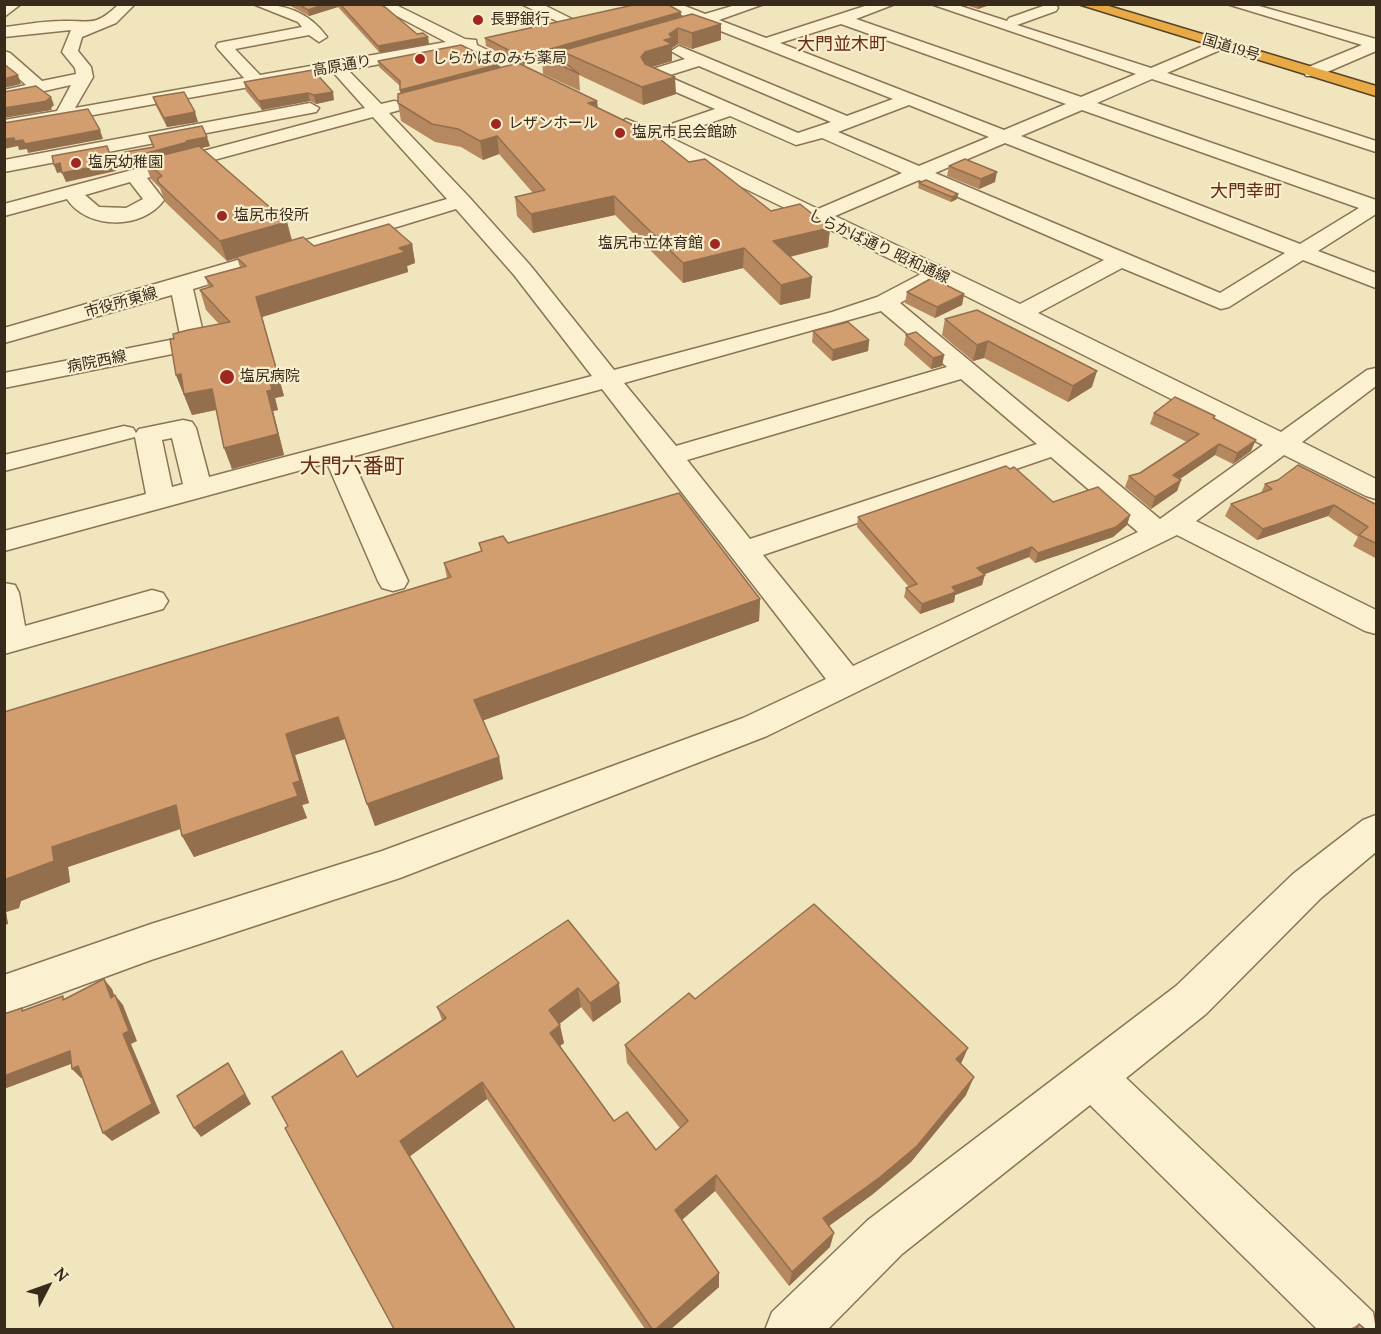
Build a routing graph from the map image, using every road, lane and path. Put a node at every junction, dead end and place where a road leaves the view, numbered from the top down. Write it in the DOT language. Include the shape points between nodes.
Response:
graph roads {
  1 [pos="14,4"];
  2 [pos="128,4"];
  3 [pos="260,4"];
  4 [pos="381,4"];
  5 [pos="528,4"];
  6 [pos="665,4"];
  7 [pos="757,4"];
  8 [pos="888,4"];
  9 [pos="938,4"];
  10 [pos="1021,4"];
  11 [pos="1038,4"];
  12 [pos="1233,4"];
  13 [pos="1091,5"];
  14 [pos="4,13"];
  15 [pos="986,16"];
  16 [pos="589,17"];
  17 [pos="842,19"];
  18 [pos="703,20"];
  19 [pos="568,21"];
  20 [pos="1014,21"];
  21 [pos="545,26"];
  22 [pos="313,30"];
  23 [pos="4,32"];
  24 [pos="79,32"];
  25 [pos="1034,36"];
  26 [pos="488,39"];
  27 [pos="765,43"];
  28 [pos="37,44"];
  29 [pos="463,44"];
  30 [pos="1221,44"];
  31 [pos="1377,45"];
  32 [pos="8,57"];
  33 [pos="335,58"];
  34 [pos="699,60"];
  35 [pos="542,66"];
  36 [pos="519,72"];
  37 [pos="1312,72"];
  38 [pos="1151,74"];
  39 [pos="85,78"];
  40 [pos="255,81"];
  41 [pos="490,81"];
  42 [pos="38,87"];
  43 [pos="1377,91"];
  44 [pos="4,95"];
  45 [pos="570,97"];
  46 [pos="909,99"];
  47 [pos="357,100"];
  48 [pos="417,100"];
  49 [pos="1083,103"];
  50 [pos="730,110"];
  51 [pos="376,111"];
  52 [pos="65,115"];
  53 [pos="611,117"];
  54 [pos="846,122"];
  55 [pos="4,126"];
  56 [pos="822,132"];
  57 [pos="1005,136"];
  58 [pos="652,137"];
  59 [pos="136,140"];
  60 [pos="1377,147"];
  61 [pos="4,166"];
  62 [pos="142,173"];
  63 [pos="918,173"];
  64 [pos="73,191"];
  65 [pos="462,201"];
  66 [pos="1376,206"];
  67 [pos="4,210"];
  68 [pos="816,217"];
  69 [pos="1304,253"];
  70 [pos="1120,260"];
  71 [pos="937,274"];
  72 [pos="1377,281"];
  73 [pos="181,285"];
  74 [pos="885,302"];
  75 [pos="1020,314"];
  76 [pos="4,336"];
  77 [pos="189,342"];
  78 [pos="964,370"];
  79 [pos="1377,375"];
  80 [pos="608,380"];
  81 [pos="4,381"];
  82 [pos="124,434"];
  83 [pos="1285,445"];
  84 [pos="1055,447"];
  85 [pos="336,453"];
  86 [pos="669,458"];
  87 [pos="4,463"];
  88 [pos="199,490"];
  89 [pos="1377,490"];
  90 [pos="161,500"];
  91 [pos="1168,529"];
  92 [pos="4,542"];
  93 [pos="744,551"];
  94 [pos="393,581"];
  95 [pos="4,593"];
  96 [pos="152,601"];
  97 [pos="1377,623"];
  98 [pos="8,642"];
  99 [pos="847,682"];
  100 [pos="1377,831"];
  101 [pos="4,995"];
  102 [pos="1092,1076"];
  103 [pos="790,1329"];
  104 [pos="1354,1329"];
  1 -- 14 [label="street"];
  2 -- 24 [label="street" via="108,22"];
  3 -- 22 [label="street" via="301,18"];
  4 -- 29 [label="street"];
  5 -- 19 [label="street"];
  6 -- 18 [label="street"];
  7 -- 18 [label="street"];
  8 -- 17 [label="street"];
  9 -- 15 [label="street"];
  10 -- 15 [label="street"];
  11 -- 20 [label="street" via="1052,9"];
  12 -- 31 [label="street"];
  13 -- 30 [label="highway, 国道19号"];
  15 -- 20 [label="street"];
  15 -- 25 [label="street"];
  16 -- 19 [label="street"];
  17 -- 27 [label="street"];
  17 -- 49 [label="street"];
  18 -- 27 [label="street"];
  18 -- 34 [label="street" via="648,38"];
  19 -- 21 [label="street"];
  20 -- 25 [label="street" via="1046,32"];
  22 -- 33 [label="street"];
  22 -- 40 [label="street" via="224,46"];
  23 -- 24 [label="street" via="60,25"];
  24 -- 28 [label="street"];
  24 -- 39 [label="street" via="70,52 83,67"];
  25 -- 38 [label="street"];
  26 -- 29 [label="street, 高原通り"];
  27 -- 46 [label="street"];
  29 -- 33 [label="street, 高原通り"];
  29 -- 36 [label="street"];
  30 -- 37 [label="highway, 国道19号"];
  30 -- 38 [label="street"];
  31 -- 37 [label="street"];
  32 -- 42 [label="street"];
  33 -- 40 [label="street, 高原通り"];
  33 -- 51 [label="street"];
  34 -- 50 [label="street" via="652,75"];
  34 -- 54 [label="street"];
  35 -- 36 [label="street"];
  36 -- 41 [label="street"];
  36 -- 45 [label="street"];
  37 -- 43 [label="highway, 国道19号"];
  38 -- 49 [label="street"];
  38 -- 60 [label="street"];
  39 -- 42 [label="street"];
  39 -- 52 [label="street"];
  40 -- 52 [label="street, 高原通り"];
  42 -- 44 [label="street"];
  46 -- 54 [label="street"];
  46 -- 57 [label="street"];
  47 -- 59 [label="street"];
  48 -- 51 [label="street"];
  49 -- 57 [label="street"];
  49 -- 66 [label="street"];
  50 -- 56 [label="street" via="796,139"];
  50 -- 58 [label="street"];
  51 -- 62 [label="street"];
  51 -- 65 [label="street"];
  52 -- 55 [label="street, 高原通り"];
  53 -- 58 [label="street, しらかば通り 昭和通線"];
  54 -- 56 [label="street"];
  56 -- 63 [label="street"];
  57 -- 63 [label="street"];
  57 -- 69 [label="street"];
  58 -- 68 [label="street, しらかば通り 昭和通線"];
  59 -- 61 [label="street"];
  59 -- 62 [label="street"];
  62 -- 64 [label="street"];
  62 -- 64 [label="street" via="154,200 129,213 98,214 82,206"];
  63 -- 68 [label="street"];
  63 -- 70 [label="street"];
  64 -- 67 [label="street"];
  65 -- 73 [label="street"];
  65 -- 80 [label="street"];
  66 -- 69 [label="street"];
  68 -- 71 [label="street, しらかば通り 昭和通線"];
  69 -- 70 [label="street" via="1221,302"];
  69 -- 72 [label="street"];
  70 -- 75 [label="street"];
  71 -- 74 [label="street"];
  71 -- 75 [label="street, しらかば通り 昭和通線"];
  73 -- 76 [label="street, 市役所東線"];
  73 -- 77 [label="street, 市役所東線" via="192,337"];
  74 -- 78 [label="street"];
  74 -- 80 [label="street"];
  75 -- 83 [label="street, しらかば通り 昭和通線"];
  77 -- 81 [label="street, 病院西線"];
  78 -- 84 [label="street"];
  78 -- 86 [label="street"];
  79 -- 83 [label="street"];
  80 -- 85 [label="street"];
  80 -- 86 [label="street"];
  82 -- 87 [label="street"];
  83 -- 89 [label="street, しらかば通り 昭和通線"];
  83 -- 91 [label="street"];
  84 -- 91 [label="street"];
  84 -- 93 [label="street"];
  85 -- 88 [label="street"];
  85 -- 94 [label="street"];
  86 -- 93 [label="street"];
  88 -- 90 [label="street"];
  88 -- 90 [label="street" via="183,428 148,435"];
  90 -- 92 [label="street"];
  91 -- 97 [label="street"];
  91 -- 99 [label="street"];
  93 -- 99 [label="street"];
  95 -- 98 [label="street"];
  96 -- 98 [label="street"];
  99 -- 101 [label="street" via="755,727 386,866 151,942"];
  100 -- 102 [label="street" via="1307,886 1191,1000"];
  102 -- 103 [label="street" via="885,1237"];
  102 -- 104 [label="street"];
}
